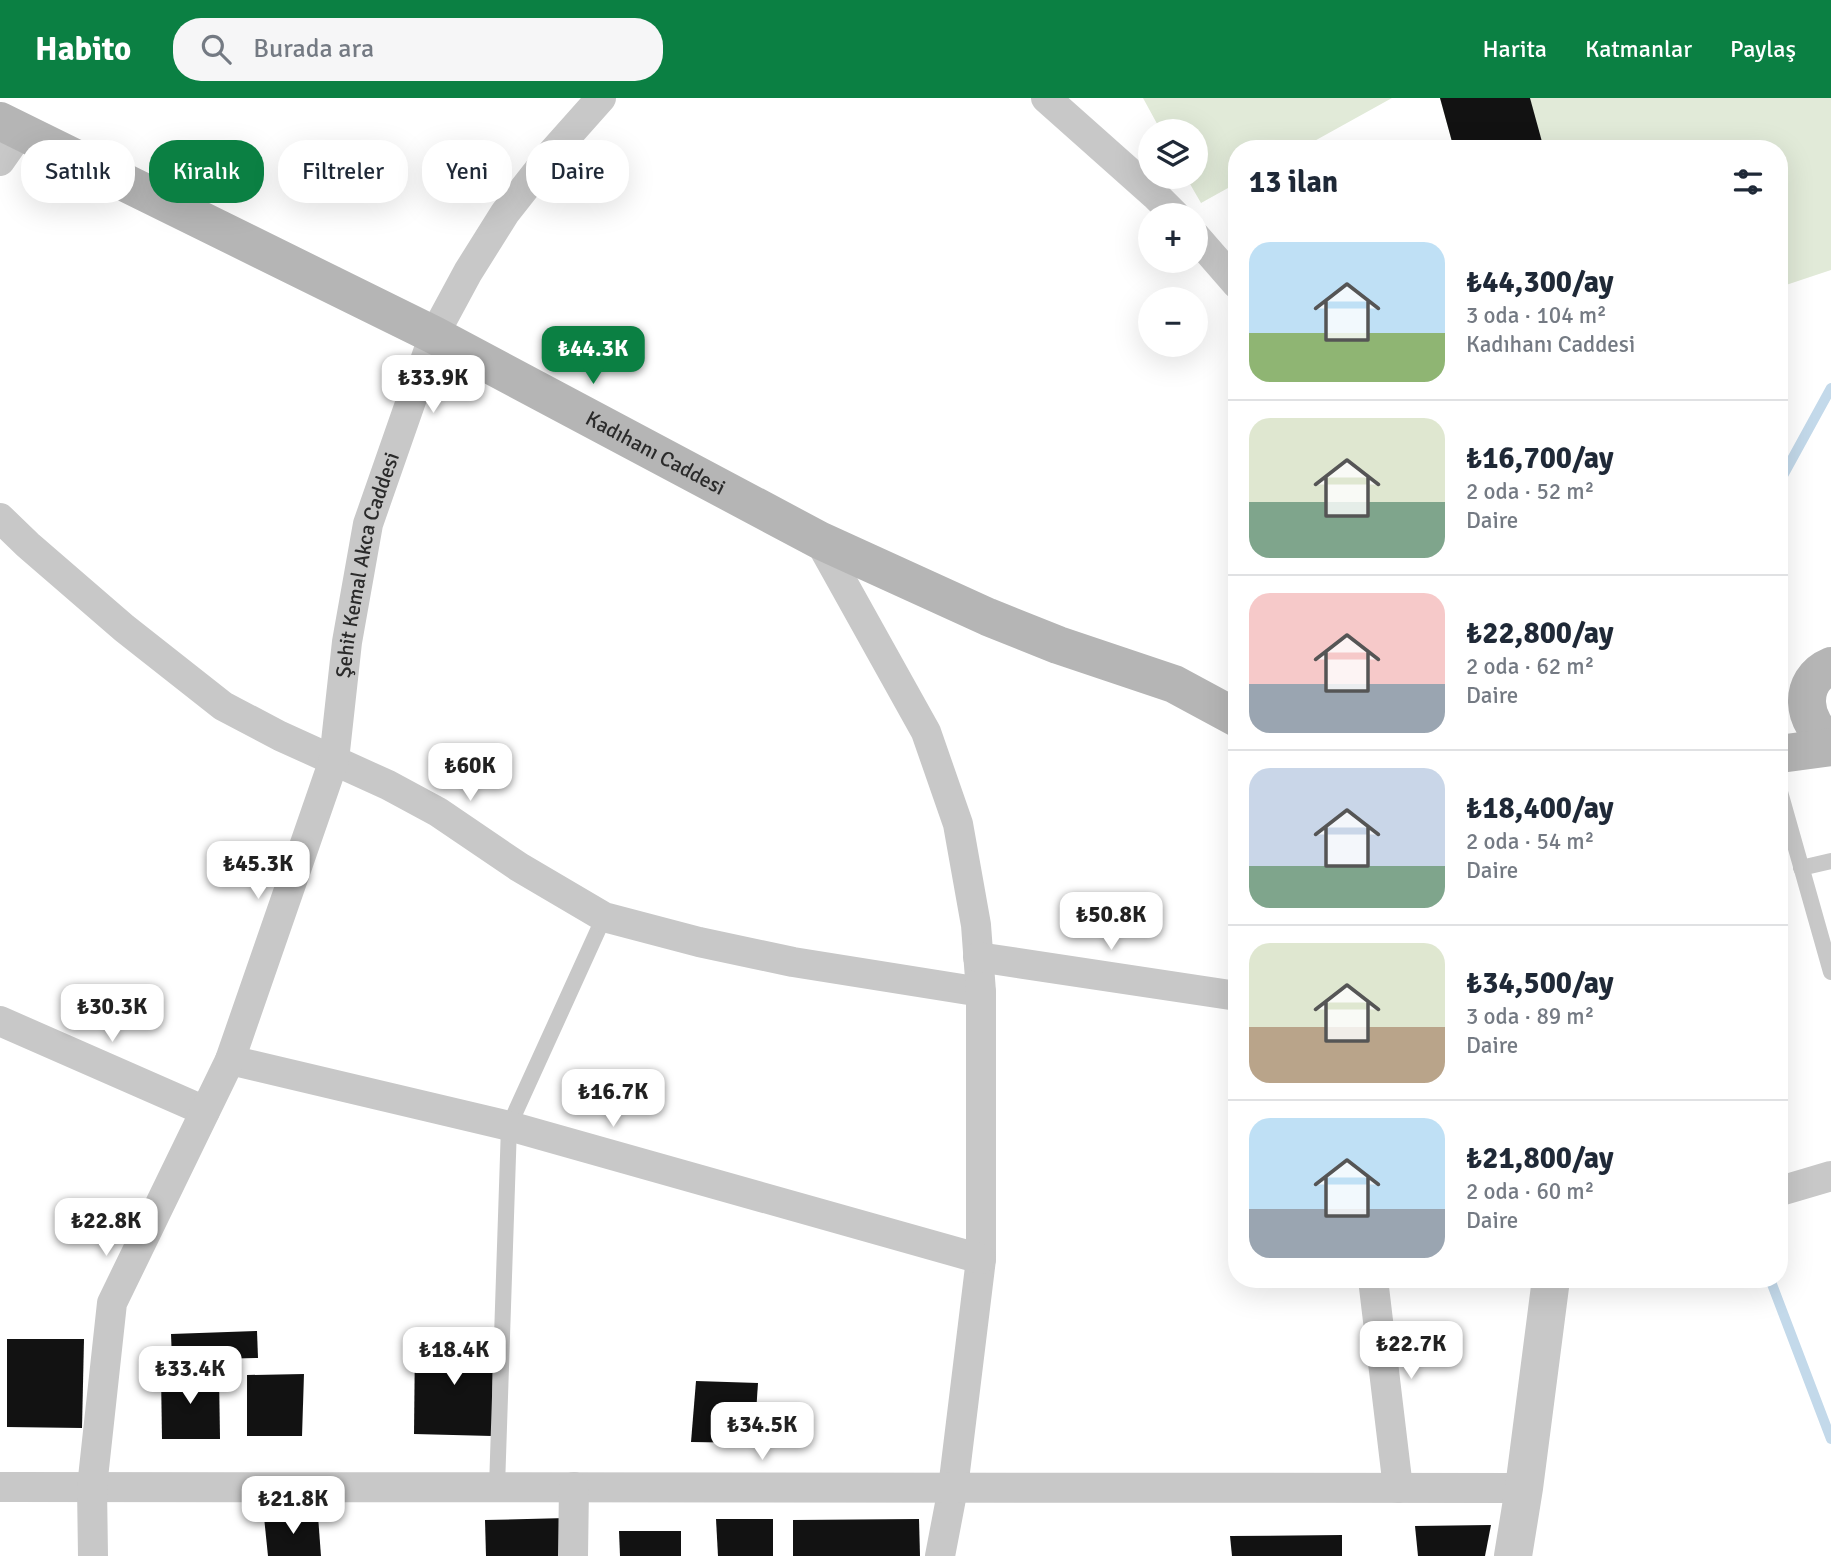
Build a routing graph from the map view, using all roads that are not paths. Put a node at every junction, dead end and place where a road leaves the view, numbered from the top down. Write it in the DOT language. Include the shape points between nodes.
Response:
graph roads {
  1 [pos="601,98"];
  2 [pos="1046,98"];
  3 [pos="7,138"];
  4 [pos="1163,203"];
  5 [pos="1208,251"];
  6 [pos="1228,274"];
  7 [pos="434,335"];
  8 [pos="0,518"];
  9 [pos="819,540"];
  10 [pos="1826,667"];
  11 [pos="1174,684"];
  12 [pos="1788,688"];
  13 [pos="1228,690"];
  14 [pos="1228,713"];
  15 [pos="1831,741"];
  16 [pos="1831,747"];
  17 [pos="1788,753"];
  18 [pos="334,760"];
  19 [pos="1788,821"];
  20 [pos="1831,861"];
  21 [pos="1801,868"];
  22 [pos="604,917"];
  23 [pos="978,957"];
  24 [pos="1831,972"];
  25 [pos="981,992"];
  26 [pos="1228,995"];
  27 [pos="0,1021"];
  28 [pos="230,1060"];
  29 [pos="205,1111"];
  30 [pos="509,1126"];
  31 [pos="1831,1176"];
  32 [pos="1788,1185"];
  33 [pos="981,1259"];
  34 [pos="1374,1288"];
  35 [pos="1550,1288"];
  36 [pos="92,1487"];
  37 [pos="0,1488"];
  38 [pos="497,1488"];
  39 [pos="573,1488"];
  40 [pos="953,1488"];
  41 [pos="1398,1488"];
  42 [pos="1524,1488"];
  43 [pos="93,1556"];
  44 [pos="573,1556"];
  45 [pos="940,1556"];
  46 [pos="1513,1556"];
  1 -- 7 [label="street, Şehit Kemal Akca Caddesi" via="505,213"];
  2 -- 4 [label="street"];
  3 -- 7 [label="main road, Kadıhanı Caddesi"];
  5 -- 6 [label="street"];
  7 -- 9 [label="main road, Kadıhanı Caddesi"];
  7 -- 18 [label="street, Şehit Kemal Akca Caddesi" via="368,524 347,642"];
  8 -- 18 [label="street" via="124,628 223,706"];
  9 -- 11 [label="main road, Kadıhanı Caddesi" via="988,617"];
  9 -- 23 [label="street" via="926,732 958,824"];
  10 -- 12 [label="main road"];
  10 -- 15 [label="main road" via="1810,686 1807,710 1811,723"];
  11 -- 13 [label="main road"];
  11 -- 14 [label="main road"];
  16 -- 17 [label="main road"];
  18 -- 22 [label="street" via="438,812"];
  18 -- 28 [label="street, Şehit Kemal Akca Caddesi"];
  19 -- 21 [label="lane"];
  20 -- 21 [label="lane"];
  21 -- 24 [label="lane"];
  22 -- 25 [label="street" via="793,962"];
  22 -- 30 [label="lane"];
  23 -- 25 [label="street"];
  23 -- 26 [label="street"];
  25 -- 33 [label="street"];
  27 -- 29 [label="street"];
  28 -- 29 [label="street, Şehit Kemal Akca Caddesi"];
  28 -- 30 [label="street"];
  29 -- 36 [label="street, Şehit Kemal Akca Caddesi" via="112,1304"];
  30 -- 33 [label="street"];
  30 -- 38 [label="lane"];
  31 -- 32 [label="street"];
  33 -- 40 [label="street"];
  34 -- 41 [label="street"];
  35 -- 42 [label="street"];
  36 -- 37 [label="street"];
  36 -- 38 [label="street"];
  36 -- 43 [label="street, Şehit Kemal Akca Caddesi"];
  38 -- 39 [label="street"];
  39 -- 40 [label="street"];
  39 -- 44 [label="street"];
  40 -- 41 [label="street"];
  40 -- 45 [label="street"];
  41 -- 42 [label="street"];
  42 -- 46 [label="street"];
}
